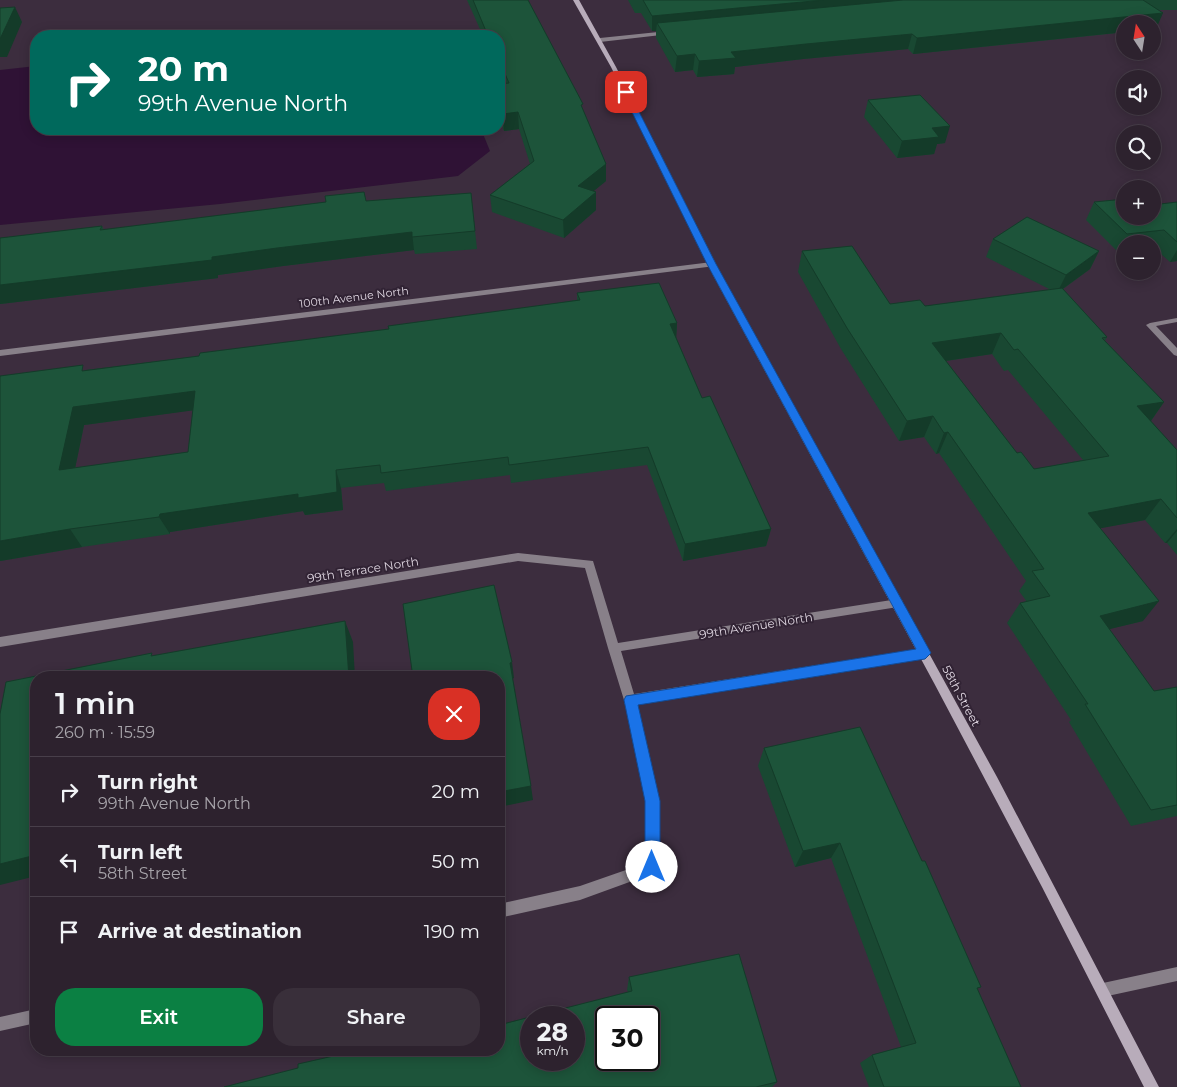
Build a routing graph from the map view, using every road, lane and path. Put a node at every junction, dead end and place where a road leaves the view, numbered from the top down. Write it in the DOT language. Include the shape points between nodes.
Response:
graph roads {
  1 [pos="576,0"];
  2 [pos="679,32"];
  3 [pos="600,40"];
  4 [pos="712,264"];
  5 [pos="1177,320"];
  6 [pos="0,353"];
  7 [pos="1177,353"];
  8 [pos="898,603"];
  9 [pos="0,642"];
  10 [pos="613,648"];
  11 [pos="925,653"];
  12 [pos="630,700"];
  13 [pos="505,910"];
  14 [pos="1177,974"];
  15 [pos="1103,990"];
  16 [pos="30,1017"];
  17 [pos="0,1024"];
  18 [pos="1152,1087"];
  1 -- 3 [label="street, 58th Street"];
  2 -- 3 [label="street"];
  3 -- 4 [label="street, 58th Street"];
  4 -- 6 [label="street, 100th Avenue North"];
  4 -- 8 [label="street, 58th Street"];
  5 -- 7 [label="street" via="1150,325"];
  8 -- 10 [label="street, 99th Avenue North"];
  8 -- 11 [label="street, 58th Street"];
  9 -- 10 [label="street, 99th Terrace North" via="518,557 589,564"];
  10 -- 12 [label="street, 99th Terrace North"];
  11 -- 12 [label="street"];
  11 -- 15 [label="street, 58th Street"];
  12 -- 13 [label="street" via="652,801 652,867 580,893"];
  14 -- 15 [label="street"];
  15 -- 18 [label="street, 58th Street"];
  16 -- 17 [label="street"];
}
